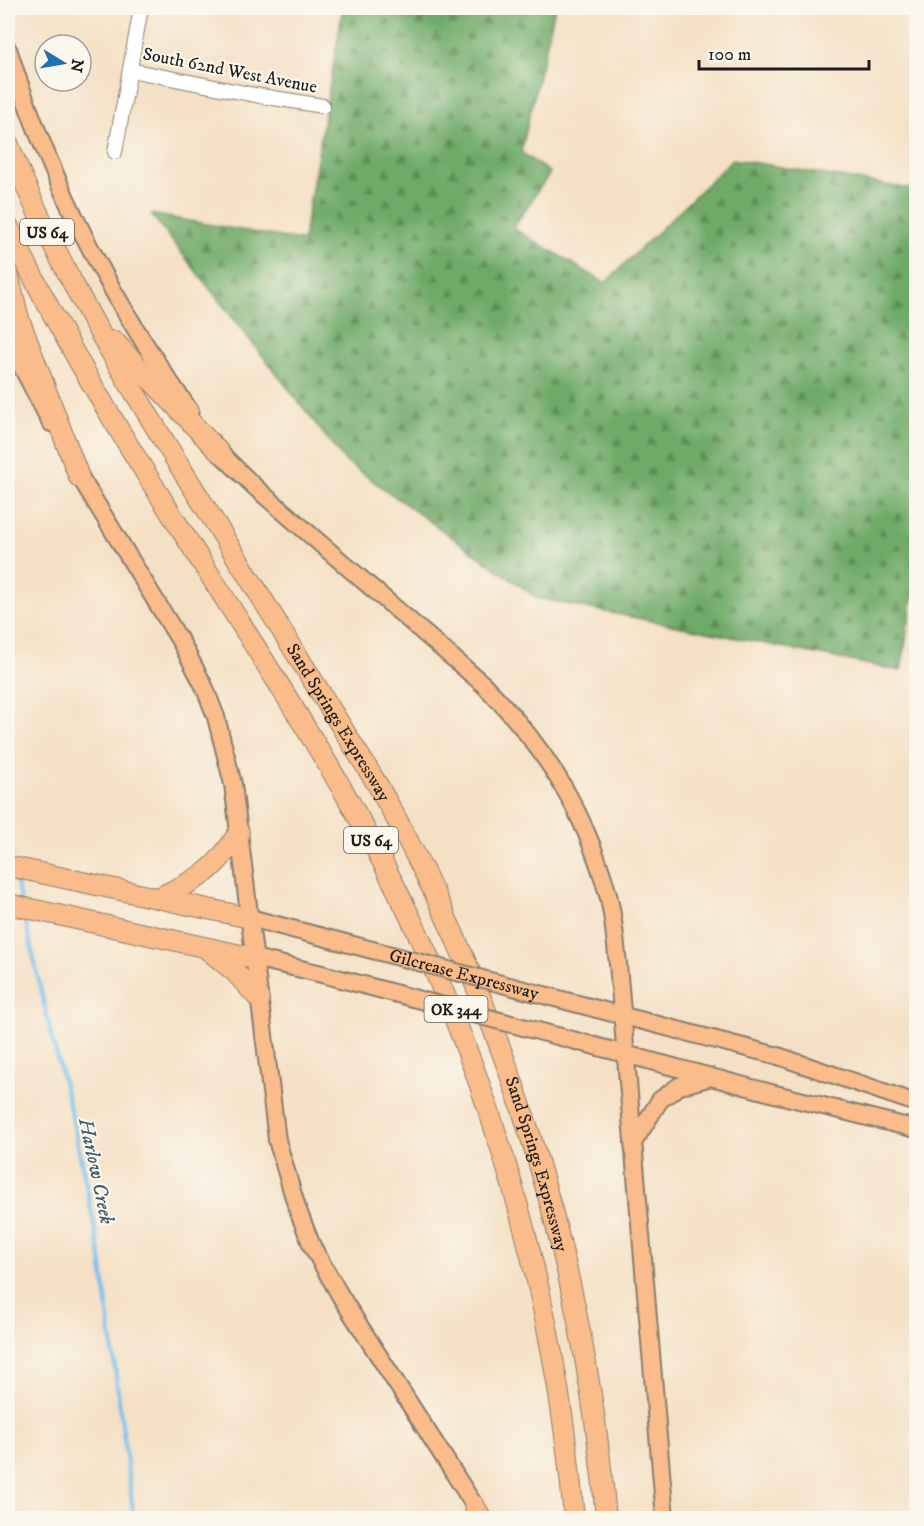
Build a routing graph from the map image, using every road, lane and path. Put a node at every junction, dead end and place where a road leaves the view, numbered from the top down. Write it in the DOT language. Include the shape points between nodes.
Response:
graph roads {
  1 [pos="141,8"];
  2 [pos="8,49"];
  3 [pos="130,70"];
  4 [pos="323,106"];
  5 [pos="8,143"];
  6 [pos="115,152"];
  7 [pos="8,226"];
  8 [pos="8,273"];
  9 [pos="91,317"];
  10 [pos="8,340"];
  11 [pos="219,452"];
  12 [pos="79,477"];
  13 [pos="239,832"];
  14 [pos="8,866"];
  15 [pos="158,898"];
  16 [pos="8,904"];
  17 [pos="250,918"];
  18 [pos="204,946"];
  19 [pos="254,958"];
  20 [pos="260,999"];
  21 [pos="624,1016"];
  22 [pos="625,1054"];
  23 [pos="712,1077"];
  24 [pos="916,1103"];
  25 [pos="916,1129"];
  26 [pos="633,1143"];
  27 [pos="478,1514"];
  28 [pos="574,1518"];
  29 [pos="606,1518"];
  30 [pos="665,1518"];
  1 -- 3 [label="street"];
  2 -- 11 [label="main road" via="81,230 136,333"];
  3 -- 4 [label="street, South 62nd West Avenue"];
  3 -- 6 [label="street"];
  5 -- 9 [label="highway, Sand Springs Expressway / US 64" via="44,227"];
  7 -- 28 [label="highway, Sand Springs Expressway / US 64" via="94,389 350,801 429,959 474,1068 522,1222 549,1339"];
  8 -- 12 [label="highway" via="19,319"];
  9 -- 11 [label="highway"];
  9 -- 29 [label="highway, Sand Springs Expressway / US 64" via="388,803 486,1009 532,1141 562,1249 593,1403"];
  10 -- 12 [label="main road"];
  11 -- 21 [label="main road" via="483,684 548,760 590,841 607,893"];
  12 -- 13 [label="main road" via="204,686 226,753"];
  13 -- 15 [label="highway" via="208,873"];
  13 -- 17 [label="main road"];
  14 -- 15 [label="highway, Gilcrease Expressway / OK 344"];
  15 -- 17 [label="highway, Gilcrease Expressway / OK 344"];
  16 -- 18 [label="highway, Gilcrease Expressway / OK 344"];
  17 -- 19 [label="main road"];
  17 -- 21 [label="main road, Gilcrease Expressway / OK 344, bridge"];
  18 -- 19 [label="highway, Gilcrease Expressway / OK 344"];
  18 -- 20 [label="highway"];
  19 -- 20 [label="main road"];
  19 -- 22 [label="main road, Gilcrease Expressway / OK 344, bridge"];
  20 -- 27 [label="main road" via="277,1140 312,1246"];
  21 -- 22 [label="main road"];
  21 -- 24 [label="main road, Gilcrease Expressway" via="778,1056"];
  22 -- 23 [label="main road, Gilcrease Expressway"];
  22 -- 26 [label="main road"];
  23 -- 25 [label="main road, Gilcrease Expressway"];
  23 -- 26 [label="main road" via="679,1086 660,1100"];
  26 -- 30 [label="main road"];
}
